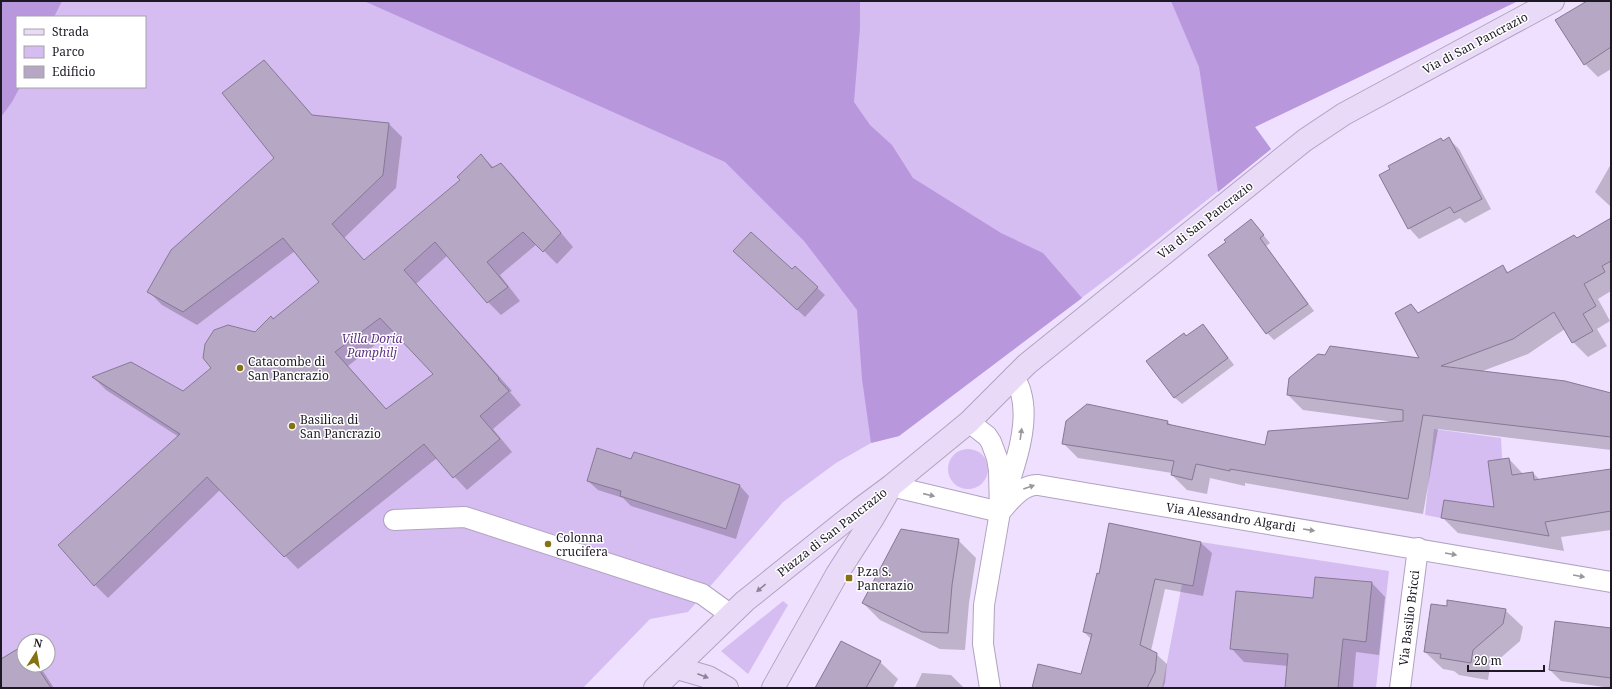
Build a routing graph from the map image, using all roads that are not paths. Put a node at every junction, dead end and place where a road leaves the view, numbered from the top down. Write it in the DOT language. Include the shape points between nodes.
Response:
graph roads {
  1 [pos="1553,1"];
  2 [pos="1014,376"];
  3 [pos="969,422"];
  4 [pos="891,486"];
  5 [pos="1000,512"];
  6 [pos="394,520"];
  7 [pos="1418,548"];
  8 [pos="1611,582"];
  9 [pos="731,615"];
  10 [pos="677,668"];
  11 [pos="655,688"];
  12 [pos="728,688"];
  13 [pos="773,688"];
  14 [pos="990,688"];
  15 [pos="1400,688"];
  1 -- 2 [label="street, Via di San Pancrazio" via="1326,125 1145,268"];
  2 -- 3 [label="street, Via di San Pancrazio"];
  5 -- 2 [label="street, one-way" via="1018,452 1023,420 1021,393"];
  3 -- 4 [label="street, Via di San Pancrazio"];
  3 -- 5 [label="street" via="987,436 994,446 999,470"];
  4 -- 5 [label="street, one-way"];
  4 -- 9 [label="street, Piazza di San Pancrazio, one-way" via="771,580"];
  4 -- 13 [label="street, Piazza di San Pancrazio" via="837,574"];
  5 -- 7 [label="street, Via Alessandro Algardi, one-way" via="1022,490 1038,485"];
  5 -- 14 [label="street" via="984,605 984,644"];
  6 -- 9 [label="street" via="465,517 702,594"];
  7 -- 8 [label="street, Via Alessandro Algardi, one-way"];
  7 -- 15 [label="street, Via Basilio Bricci"];
  9 -- 10 [label="street, Piazza di San Pancrazio"];
  10 -- 11 [label="street, Piazza di San Pancrazio"];
  10 -- 12 [label="street, one-way" via="708,677"];
}
